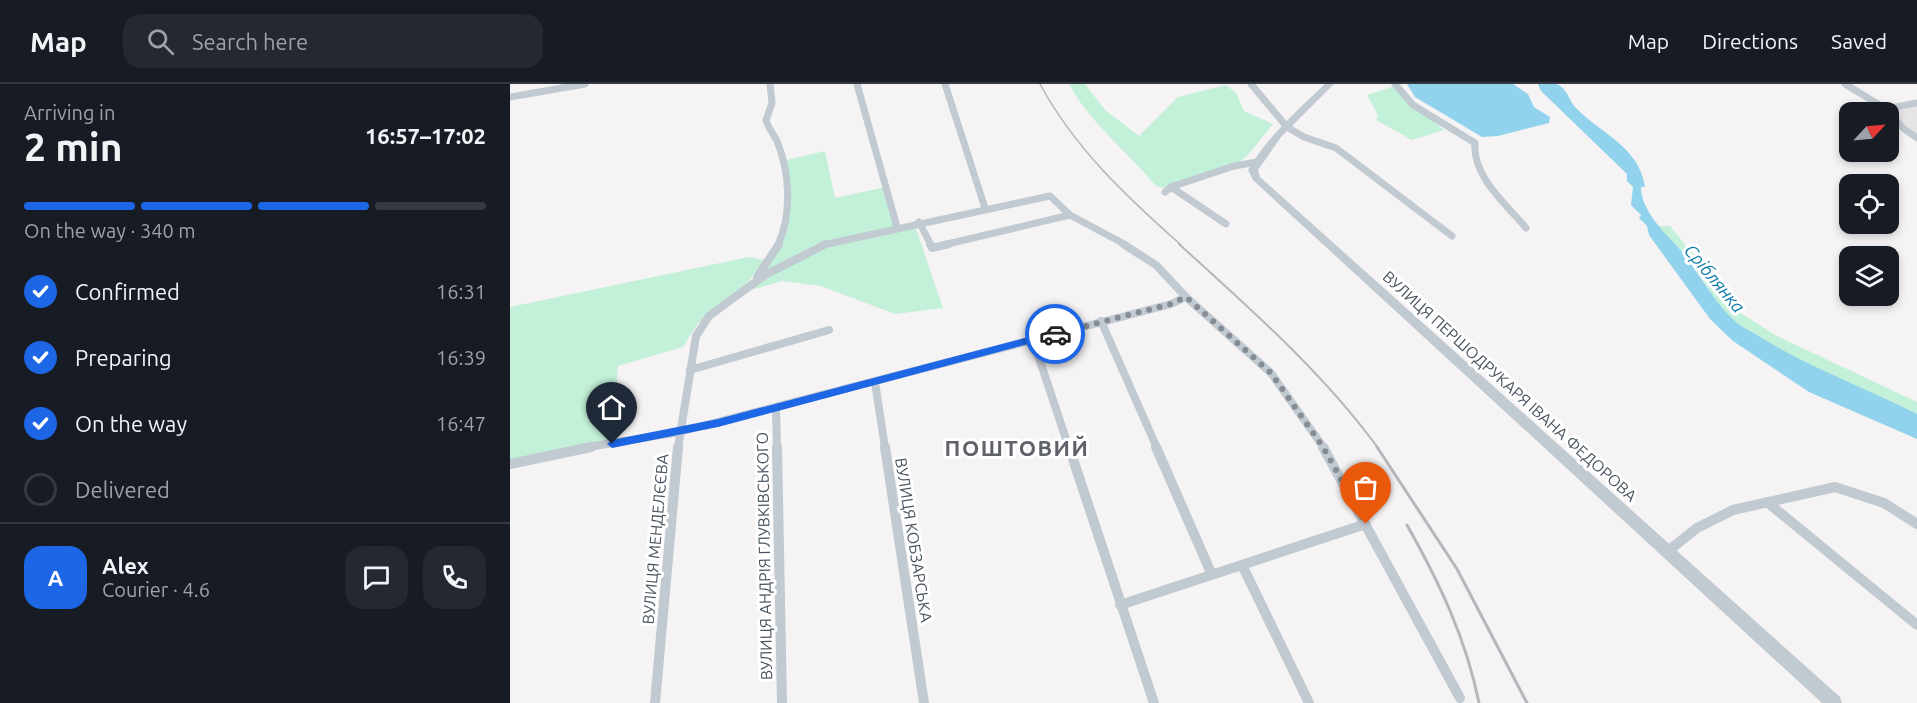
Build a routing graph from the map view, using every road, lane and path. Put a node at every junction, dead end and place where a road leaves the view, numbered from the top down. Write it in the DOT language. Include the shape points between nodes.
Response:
graph roads {
  1 [pos="585,84"];
  2 [pos="770,84"];
  3 [pos="856,84"];
  4 [pos="945,84"];
  5 [pos="1251,84"];
  6 [pos="1330,84"];
  7 [pos="1395,84"];
  8 [pos="1845,84"];
  9 [pos="510,97"];
  10 [pos="1873,102"];
  11 [pos="1917,103"];
  12 [pos="1899,107"];
  13 [pos="1899,122"];
  14 [pos="1287,127"];
  15 [pos="1917,138"];
  16 [pos="1257,162"];
  17 [pos="984,208"];
  18 [pos="1070,215"];
  19 [pos="919,222"];
  20 [pos="1226,224"];
  21 [pos="897,227"];
  22 [pos="1526,228"];
  23 [pos="1452,236"];
  24 [pos="744,292"];
  25 [pos="1186,297"];
  26 [pos="1101,321"];
  27 [pos="829,330"];
  28 [pos="1033,340"];
  29 [pos="690,370"];
  30 [pos="875,382"];
  31 [pos="776,408"];
  32 [pos="679,432"];
  33 [pos="510,464"];
  34 [pos="1767,502"];
  35 [pos="1366,524"];
  36 [pos="1917,524"];
  37 [pos="1668,551"];
  38 [pos="1242,565"];
  39 [pos="1212,575"];
  40 [pos="1120,605"];
  41 [pos="1917,625"];
  42 [pos="1460,698"];
  43 [pos="655,703"];
  44 [pos="783,703"];
  45 [pos="924,703"];
  46 [pos="1154,703"];
  47 [pos="1309,703"];
  48 [pos="1834,703"];
  1 -- 9 [label="street"];
  2 -- 24 [label="street" via="772,103 766,109 766,123 778,143 788,210 773,257"];
  3 -- 21 [label="street"];
  4 -- 17 [label="street"];
  5 -- 14 [label="street"];
  6 -- 14 [label="street"];
  7 -- 22 [label="street" via="1413,105 1475,143 1474,156 1485,179"];
  8 -- 10 [label="street"];
  11 -- 12 [label="street"];
  13 -- 15 [label="street"];
  14 -- 16 [label="street"];
  14 -- 23 [label="street" via="1336,148"];
  16 -- 20 [label="street" via="1168,189"];
  16 -- 37 [label="street, ВУЛИЦЯ ПЕРШОДРУКАРЯ ІВАНА ФЕДОРОВА" via="1253,170 1256,178"];
  17 -- 18 [label="street" via="1050,196"];
  17 -- 19 [label="street"];
  18 -- 19 [label="street" via="932,248"];
  18 -- 25 [label="street" via="1156,265"];
  19 -- 21 [label="street"];
  21 -- 24 [label="street" via="830,242 765,275"];
  24 -- 29 [label="street, ВУЛИЦЯ МЕНДЕЛЄЄВА" via="710,316 696,336"];
  25 -- 26 [label="street"];
  25 -- 35 [label="street" via="1271,373 1323,447"];
  26 -- 28 [label="street"];
  26 -- 39 [label="street"];
  27 -- 29 [label="street"];
  28 -- 30 [label="street"];
  28 -- 40 [label="street"];
  29 -- 32 [label="street, ВУЛИЦЯ МЕНДЕЛЄЄВА"];
  30 -- 31 [label="street"];
  30 -- 45 [label="street, ВУЛИЦЯ КОБЗАРСЬКА"];
  31 -- 32 [label="street"];
  31 -- 44 [label="street, ВУЛИЦЯ АНДРІЯ ГЛУВКІВСЬКОГО"];
  32 -- 33 [label="street"];
  32 -- 43 [label="street, ВУЛИЦЯ МЕНДЕЛЄЄВА"];
  34 -- 36 [label="street" via="1835,487 1884,503"];
  34 -- 37 [label="street" via="1733,510 1697,528"];
  34 -- 41 [label="street"];
  35 -- 38 [label="street"];
  35 -- 42 [label="street"];
  37 -- 48 [label="street, ВУЛИЦЯ ПЕРШОДРУКАРЯ ІВАНА ФЕДОРОВА"];
  38 -- 39 [label="street"];
  38 -- 47 [label="street"];
  39 -- 40 [label="street"];
  40 -- 46 [label="street"];
}
